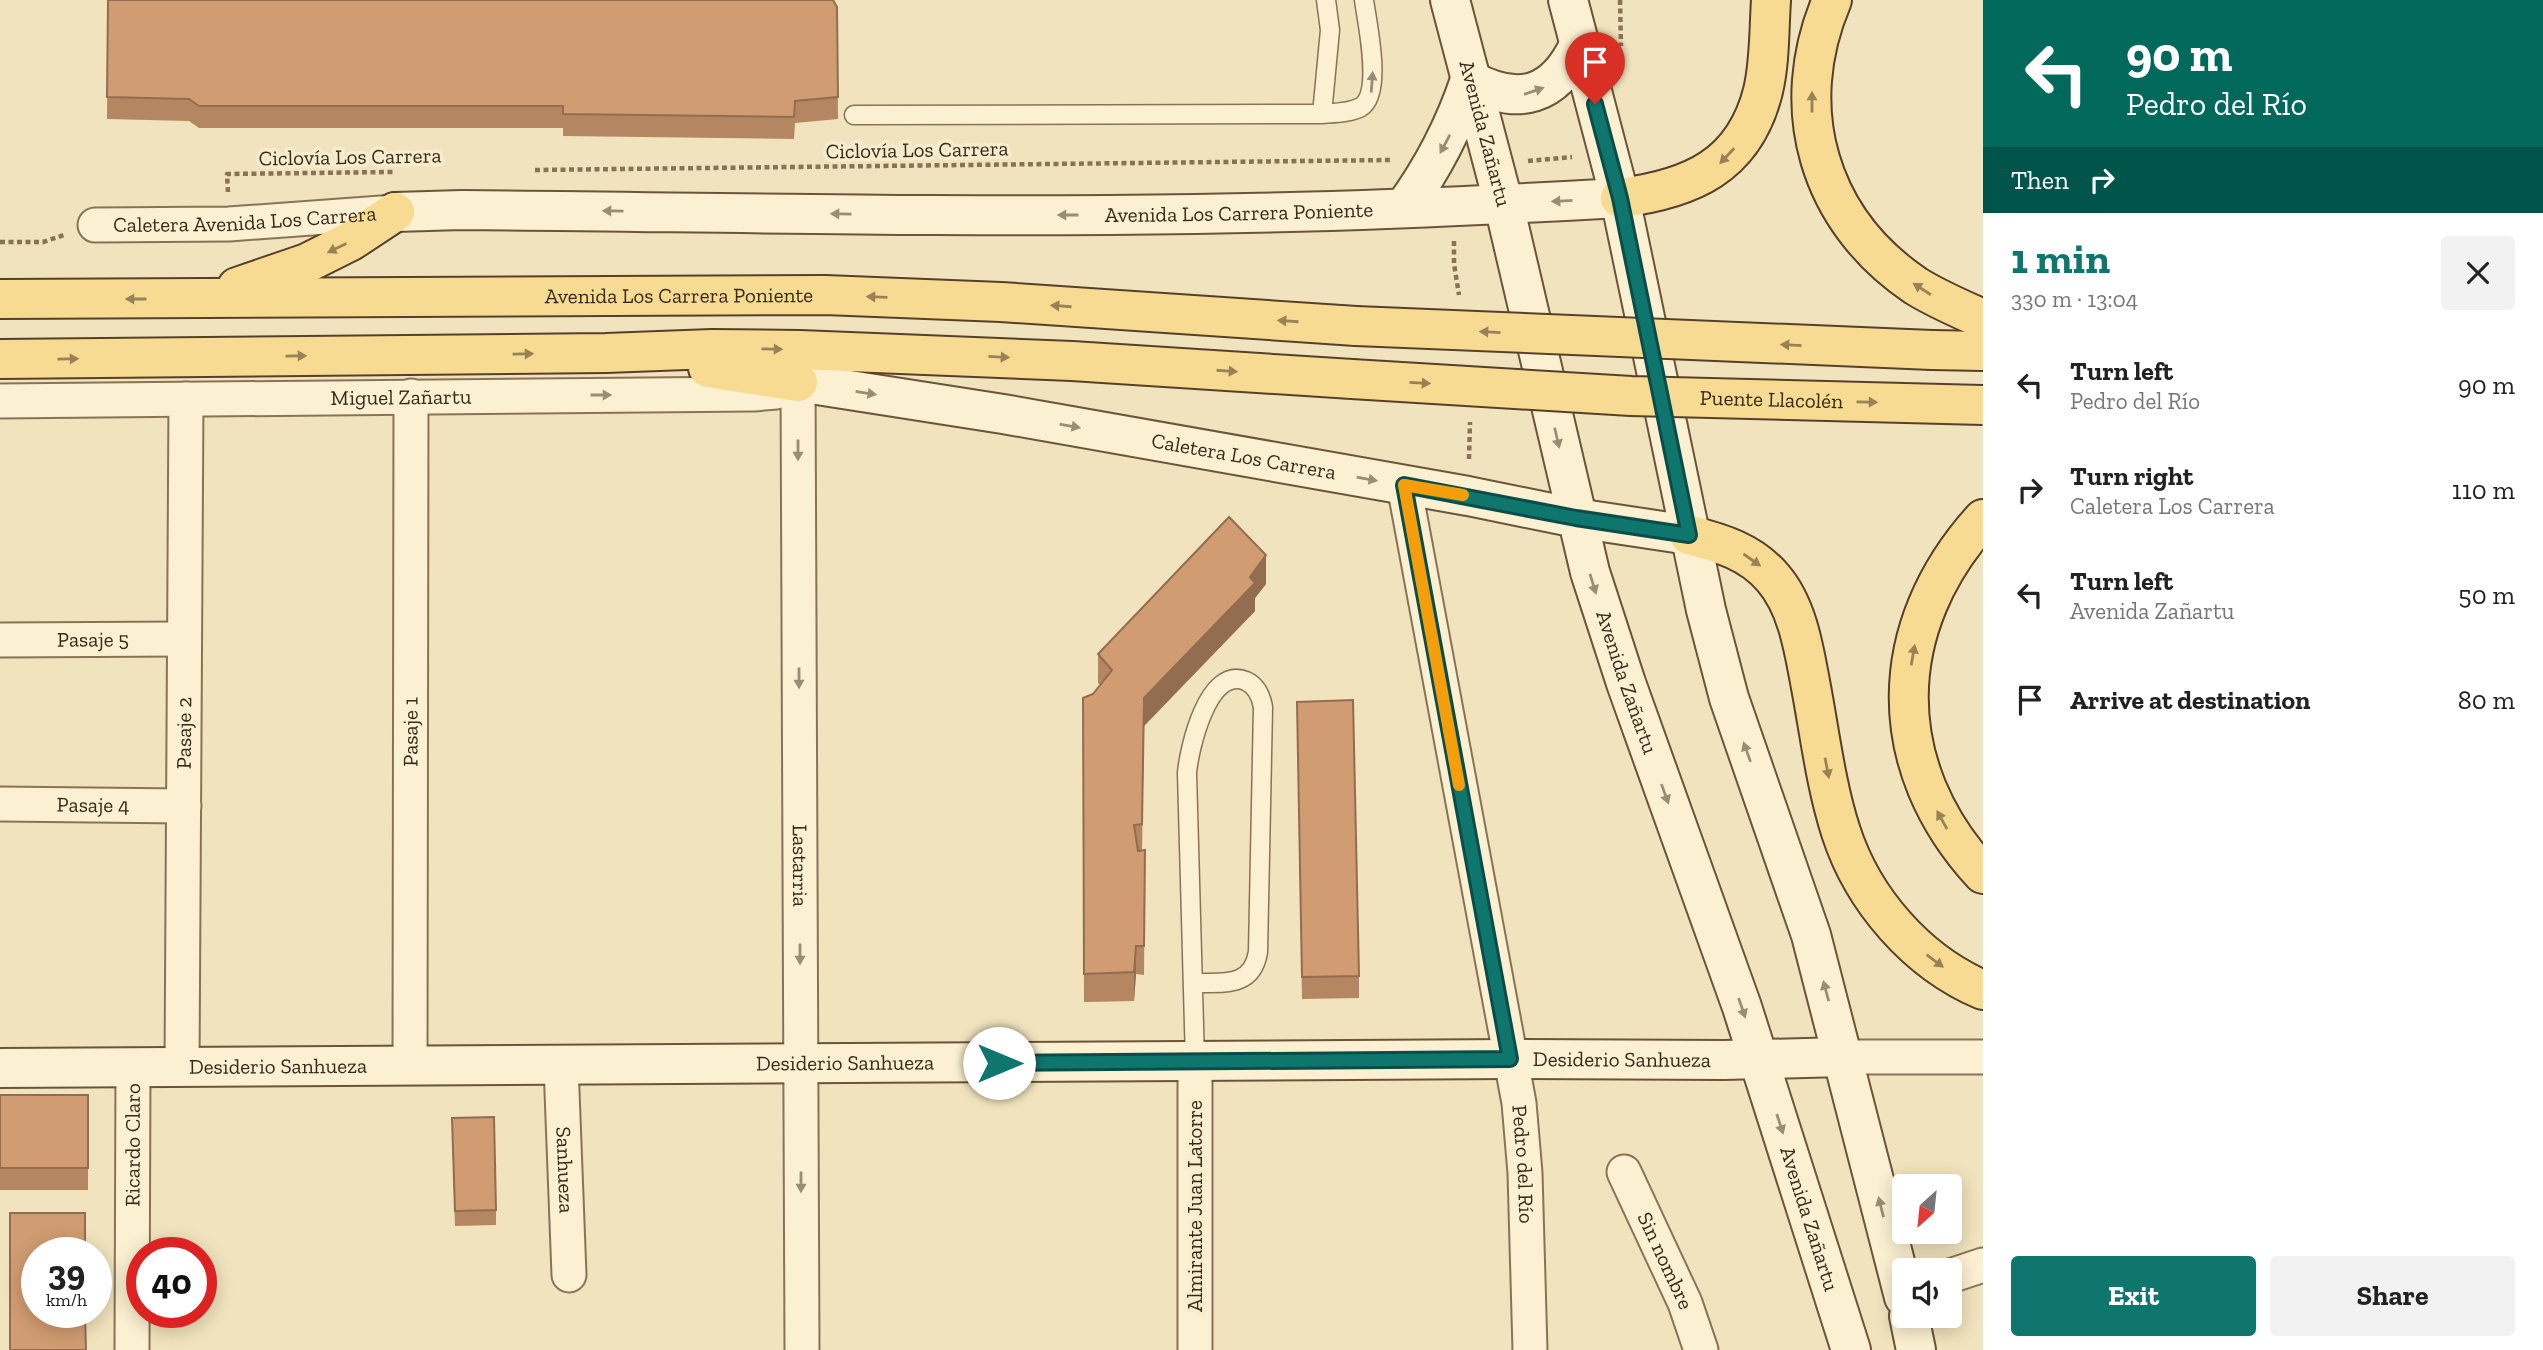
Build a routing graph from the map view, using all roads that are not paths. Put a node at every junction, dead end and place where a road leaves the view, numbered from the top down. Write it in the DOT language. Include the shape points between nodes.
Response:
graph roads {
  1 [pos="1326,0"];
  2 [pos="1364,0"];
  3 [pos="1450,0"];
  4 [pos="1568,0"];
  5 [pos="1771,0"];
  6 [pos="1832,0"];
  7 [pos="1579,45"];
  8 [pos="1470,80"];
  9 [pos="1322,114"];
  10 [pos="854,115"];
  11 [pos="1620,198"];
  12 [pos="1504,205"];
  13 [pos="1404,208"];
  14 [pos="395,212"];
  15 [pos="95,225"];
  16 [pos="0,299"];
  17 [pos="205,299"];
  18 [pos="1983,319"];
  19 [pos="1983,351"];
  20 [pos="606,353"];
  21 [pos="0,359"];
  22 [pos="798,382"];
  23 [pos="411,396"];
  24 [pos="186,399"];
  25 [pos="0,401"];
  26 [pos="1983,405"];
  27 [pos="1404,485"];
  28 [pos="1576,518"];
  29 [pos="1983,519"];
  30 [pos="1689,535"];
  31 [pos="184,639"];
  32 [pos="0,640"];
  33 [pos="0,804"];
  34 [pos="184,806"];
  35 [pos="1983,874"];
  36 [pos="1193,983"];
  37 [pos="1983,990"];
  38 [pos="1843,1057"];
  39 [pos="1983,1057"];
  40 [pos="1510,1059"];
  41 [pos="1759,1059"];
  42 [pos="1195,1062"];
  43 [pos="800,1064"];
  44 [pos="561,1065"];
  45 [pos="410,1066"];
  46 [pos="183,1067"];
  47 [pos="0,1068"];
  48 [pos="133,1068"];
  49 [pos="1624,1172"];
  50 [pos="1894,1258"];
  51 [pos="1983,1265"];
  52 [pos="1962,1272"];
  53 [pos="569,1275"];
  54 [pos="1911,1328"];
  55 [pos="132,1350"];
  56 [pos="802,1350"];
  57 [pos="1195,1350"];
  58 [pos="1530,1350"];
  59 [pos="1701,1350"];
  60 [pos="1851,1350"];
  61 [pos="1916,1350"];
  1 -- 9 [label="lane" via="1330,30"];
  9 -- 2 [label="lane, one-way" via="1362,107 1371,95"];
  3 -- 8 [label="street, Avenida Zañartu"];
  4 -- 7 [label="street"];
  5 -- 11 [label="main road, one-way" via="1763,89 1736,147 1719,165 1686,184"];
  18 -- 6 [label="main road, one-way" via="1933,296 1886,263 1850,224 1827,184 1811,104 1813,70"];
  8 -- 7 [label="street, one-way" via="1502,94 1527,95 1554,81"];
  7 -- 11 [label="street"];
  8 -- 12 [label="street, Avenida Zañartu"];
  8 -- 13 [label="street, one-way" via="1441,151"];
  9 -- 10 [label="lane"];
  11 -- 12 [label="street, Avenida Los Carrera Poniente, one-way"];
  11 -- 30 [label="street"];
  12 -- 13 [label="street, Avenida Los Carrera Poniente"];
  12 -- 28 [label="street, Avenida Zañartu, one-way"];
  13 -- 14 [label="street, Avenida Los Carrera Poniente, one-way" via="1007,216"];
  14 -- 15 [label="street, Caletera Avenida Los Carrera" via="229,224"];
  14 -- 17 [label="main road, one-way" via="307,263"];
  17 -- 16 [label="main road, Avenida Los Carrera Poniente, one-way"];
  19 -- 17 [label="main road, Avenida Los Carrera Poniente, one-way, bridge" via="1356,326 825,295"];
  21 -- 20 [label="main road, one-way"];
  20 -- 22 [label="main road"];
  20 -- 26 [label="main road, Puente Llacolén, one-way, bridge" via="870,351 1631,396"];
  23 -- 22 [label="street, Miguel Zañartu, one-way" via="754,394"];
  22 -- 27 [label="street, Caletera Los Carrera, one-way"];
  22 -- 43 [label="street, Lastarria, one-way"];
  23 -- 24 [label="street, Miguel Zañartu"];
  23 -- 45 [label="street, Pasaje 1"];
  24 -- 25 [label="street, Miguel Zañartu"];
  24 -- 31 [label="street, Pasaje 2"];
  27 -- 28 [label="street, Caletera Los Carrera"];
  27 -- 40 [label="street, Pedro del Río"];
  28 -- 30 [label="street, Caletera Los Carrera"];
  28 -- 41 [label="street, Avenida Zañartu, one-way" via="1606,626"];
  35 -- 29 [label="main road, one-way" via="1945,827 1930,798 1910,723 1910,672 1922,618 1947,564"];
  30 -- 37 [label="main road, one-way" via="1755,560 1774,579 1792,612 1834,808 1864,882 1919,950"];
  38 -- 30 [label="street, one-way" via="1811,935 1729,698"];
  31 -- 32 [label="street, Pasaje 5"];
  31 -- 34 [label="street, Pasaje 2"];
  33 -- 34 [label="street, Pasaje 4"];
  34 -- 46 [label="street, Pasaje 2"];
  36 -- 36 [label="lane" via="1189,757 1195,728 1210,701 1226,682 1244,680 1258,692 1263,708 1258,952 1253,968 1240,980"];
  36 -- 42 [label="lane"];
  38 -- 39 [label="street, Desiderio Sanhueza"];
  38 -- 41 [label="street, Desiderio Sanhueza"];
  50 -- 38 [label="street, one-way"];
  40 -- 41 [label="street, Desiderio Sanhueza"];
  40 -- 42 [label="street, Desiderio Sanhueza"];
  40 -- 58 [label="street, Pedro del Río" via="1525,1173"];
  41 -- 60 [label="street, Avenida Zañartu, one-way"];
  42 -- 43 [label="street, Desiderio Sanhueza"];
  42 -- 57 [label="street, Almirante Juan Latorre"];
  43 -- 44 [label="street, Desiderio Sanhueza"];
  43 -- 56 [label="street, Lastarria, one-way"];
  44 -- 45 [label="street, Desiderio Sanhueza"];
  44 -- 53 [label="street, Sanhueza"];
  45 -- 46 [label="street, Desiderio Sanhueza"];
  46 -- 48 [label="street, Desiderio Sanhueza"];
  47 -- 48 [label="street, Desiderio Sanhueza"];
  48 -- 55 [label="street, Ricardo Claro"];
  49 -- 59 [label="street, Sin nombre" via="1685,1303"];
  51 -- 52 [label="street"];
  54 -- 61 [label="street"];
}
